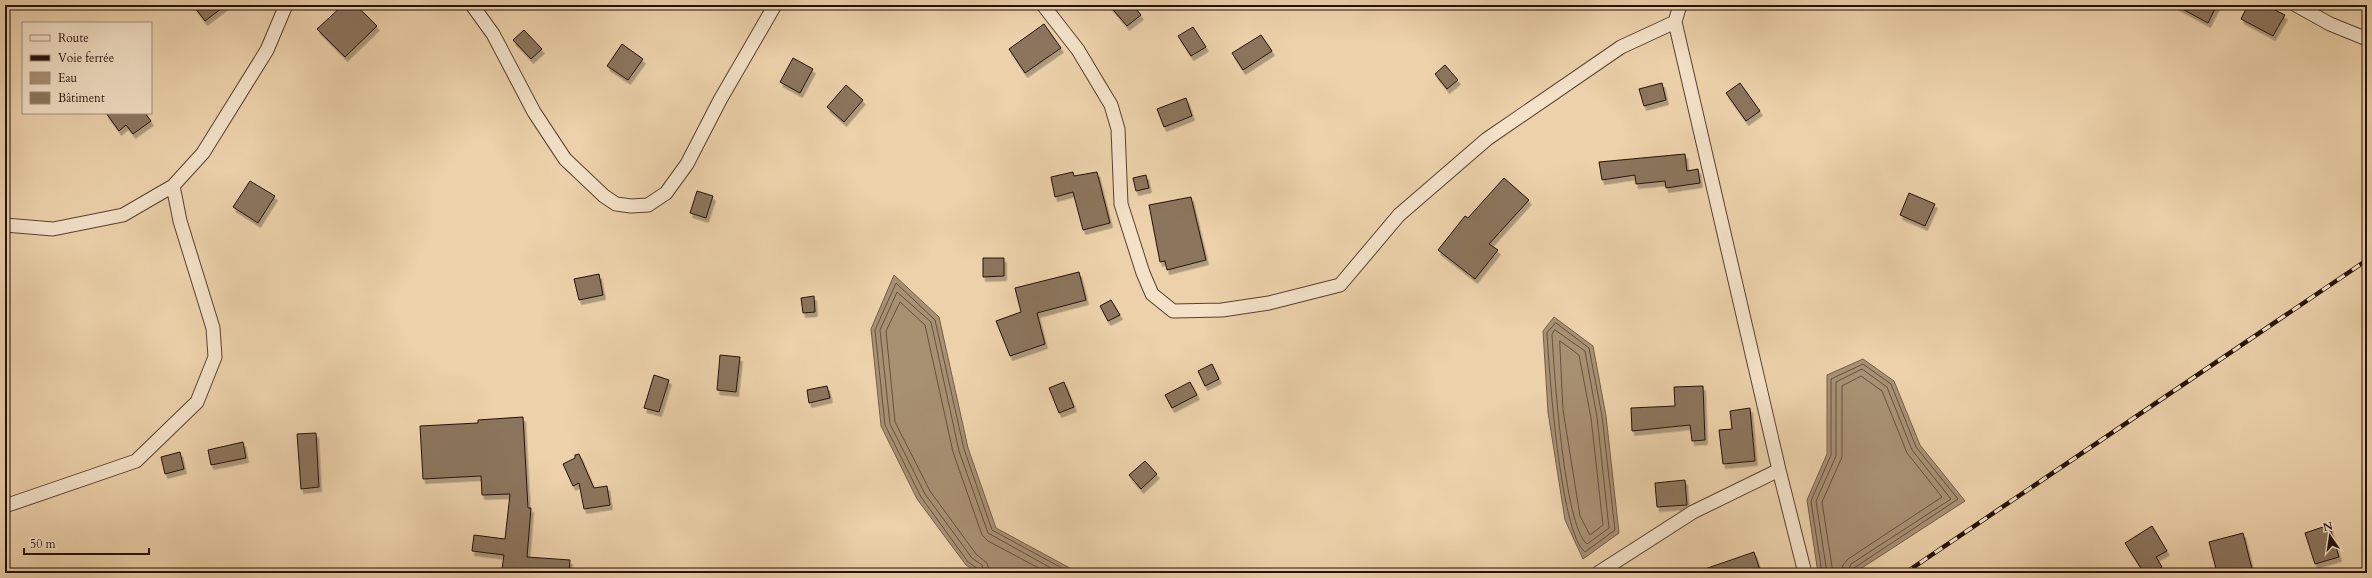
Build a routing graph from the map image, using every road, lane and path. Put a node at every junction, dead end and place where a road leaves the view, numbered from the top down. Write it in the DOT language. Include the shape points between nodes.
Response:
graph roads {
  1 [pos="286,5"];
  2 [pos="472,5"];
  3 [pos="775,5"];
  4 [pos="1043,5"];
  5 [pos="1680,5"];
  6 [pos="2296,5"];
  7 [pos="1675,22"];
  8 [pos="2367,39"];
  9 [pos="172,186"];
  10 [pos="5,225"];
  11 [pos="1779,470"];
  12 [pos="5,506"];
  13 [pos="1598,573"];
  14 [pos="1805,573"];
  1 -- 9 [label="street" via="267,50 203,152"];
  2 -- 3 [label="street" via="493,34 534,112 566,159 604,196 616,204 630,206 648,205 666,193 687,164 720,100"];
  4 -- 7 [label="street" via="1078,50 1111,105 1118,129 1121,204 1152,294 1174,311 1222,310 1268,303 1340,285 1398,216 1487,139 1622,47"];
  5 -- 7 [label="street"];
  6 -- 8 [label="street" via="2330,24"];
  7 -- 11 [label="street"];
  9 -- 10 [label="street" via="123,215 54,229"];
  9 -- 12 [label="street" via="180,221 213,328 215,357 197,402 136,461"];
  11 -- 13 [label="street" via="1693,512"];
  11 -- 14 [label="street"];
}
